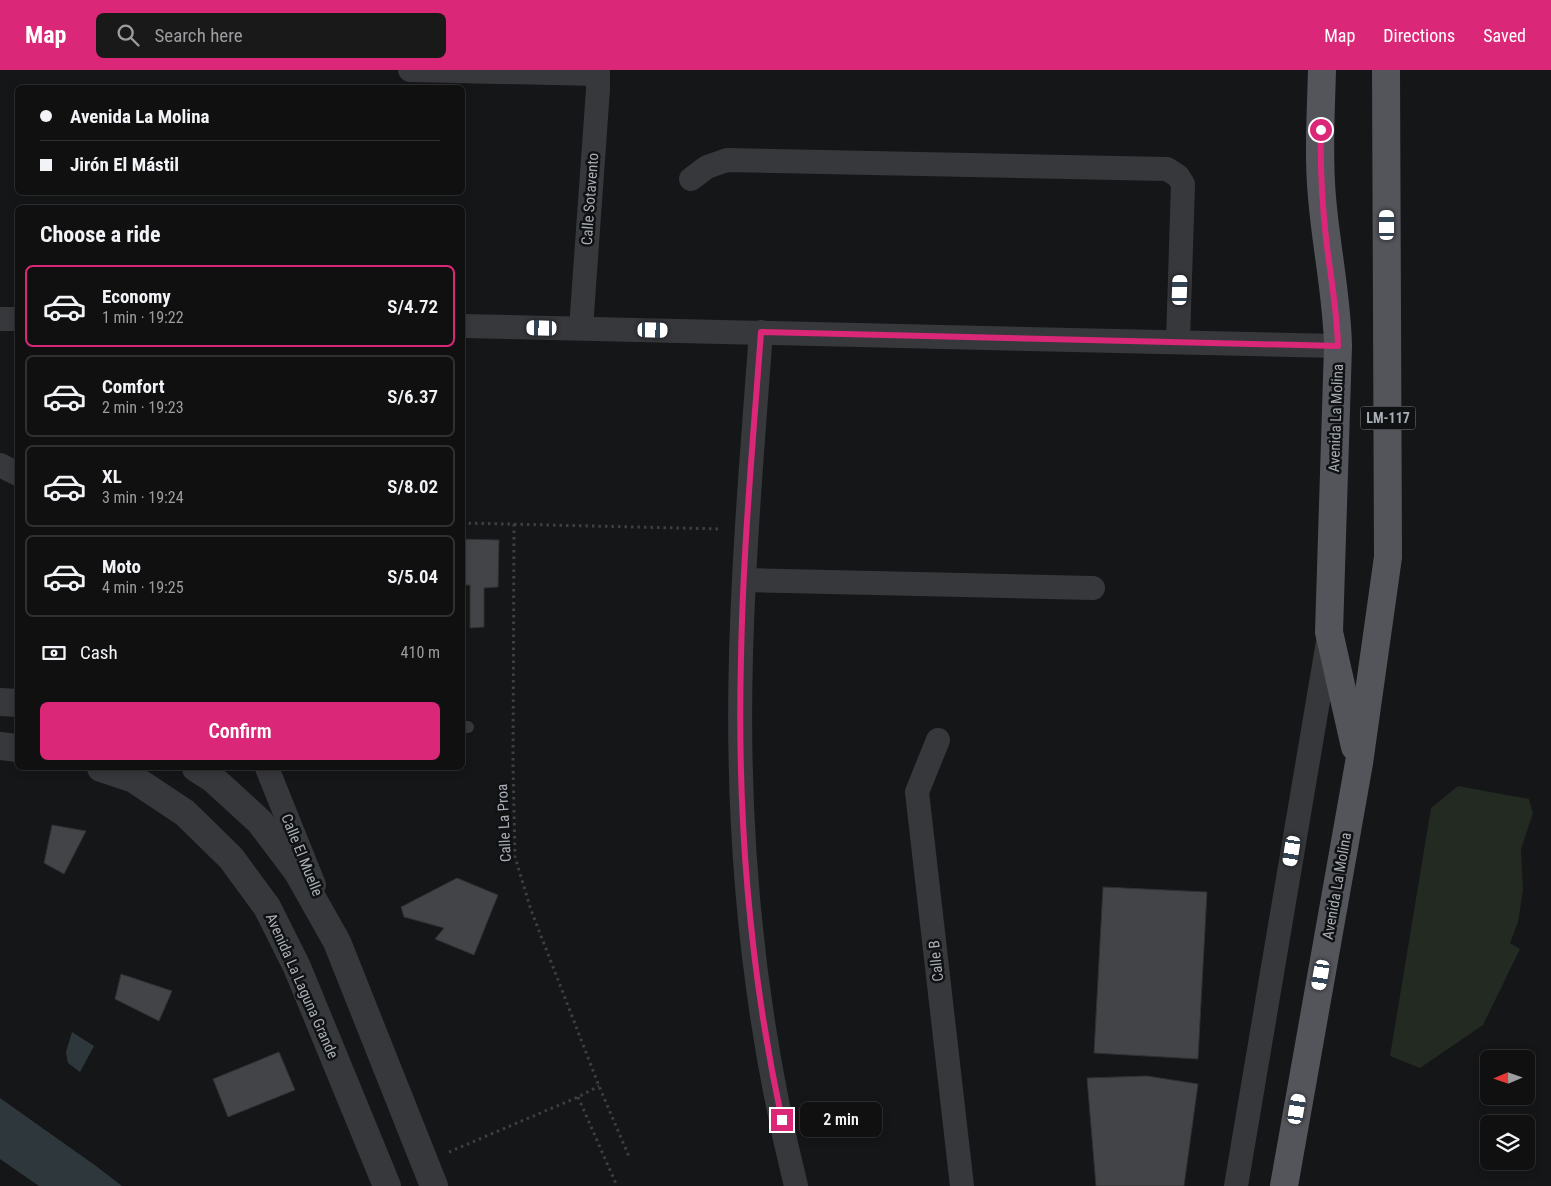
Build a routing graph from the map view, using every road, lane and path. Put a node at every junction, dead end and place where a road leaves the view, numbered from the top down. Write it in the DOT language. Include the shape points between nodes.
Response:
graph roads {
  1 [pos="410,70"];
  2 [pos="1322,70"];
  3 [pos="1386,70"];
  4 [pos="598,72"];
  5 [pos="691,179"];
  6 [pos="0,319"];
  7 [pos="15,319"];
  8 [pos="465,326"];
  9 [pos="581,328"];
  10 [pos="761,332"];
  11 [pos="1178,341"];
  12 [pos="1338,346"];
  13 [pos="0,465"];
  14 [pos="15,472"];
  15 [pos="465,523"];
  16 [pos="514,524"];
  17 [pos="746,530"];
  18 [pos="744,580"];
  19 [pos="1093,588"];
  20 [pos="1329,632"];
  21 [pos="0,702"];
  22 [pos="15,703"];
  23 [pos="938,740"];
  24 [pos="0,746"];
  25 [pos="15,748"];
  26 [pos="1359,764"];
  27 [pos="106,770"];
  28 [pos="199,770"];
  29 [pos="268,770"];
  30 [pos="337,942"];
  31 [pos="599,1086"];
  32 [pos="578,1097"];
  33 [pos="630,1159"];
  34 [pos="429,1174"];
  35 [pos="387,1186"];
  36 [pos="617,1186"];
  37 [pos="796,1186"];
  38 [pos="962,1186"];
  39 [pos="1236,1186"];
  40 [pos="1284,1186"];
  1 -- 4 [label="street"];
  2 -- 12 [label="main road, Avenida La Molina / LM-117" via="1322,195 1338,320"];
  3 -- 26 [label="main road, Avenida La Molina / LM-117" via="1388,557"];
  4 -- 9 [label="street, Calle Sotavento"];
  5 -- 11 [label="street" via="707,167 727,160 1167,170 1178,176 1182,184"];
  6 -- 7 [label="street"];
  8 -- 9 [label="street"];
  9 -- 10 [label="street"];
  10 -- 11 [label="street"];
  10 -- 17 [label="street"];
  11 -- 12 [label="street"];
  12 -- 20 [label="main road, Avenida La Molina / LM-117"];
  13 -- 14 [label="street"];
  15 -- 16 [label="path"];
  16 -- 17 [label="path"];
  16 -- 31 [label="path, Calle La Proa" via="514,857 531,910"];
  17 -- 18 [label="street"];
  18 -- 19 [label="street"];
  18 -- 37 [label="street" via="741,768 744,845 767,1043"];
  20 -- 26 [label="main road, Avenida La Molina / LM-117"];
  20 -- 39 [label="street"];
  21 -- 22 [label="street"];
  23 -- 38 [label="street, Calle B" via="917,792"];
  24 -- 25 [label="street"];
  26 -- 40 [label="main road, Avenida La Molina / LM-117"];
  27 -- 35 [label="street, Avenida La Laguna Grande" via="134,780 185,813 231,858 267,906"];
  28 -- 30 [label="street" via="260,822 297,871"];
  29 -- 30 [label="street, Calle El Muelle"];
  30 -- 34 [label="street"];
  31 -- 32 [label="path"];
  31 -- 33 [label="path, Calle La Proa"];
  32 -- 34 [label="path"];
  32 -- 36 [label="path"];
}
